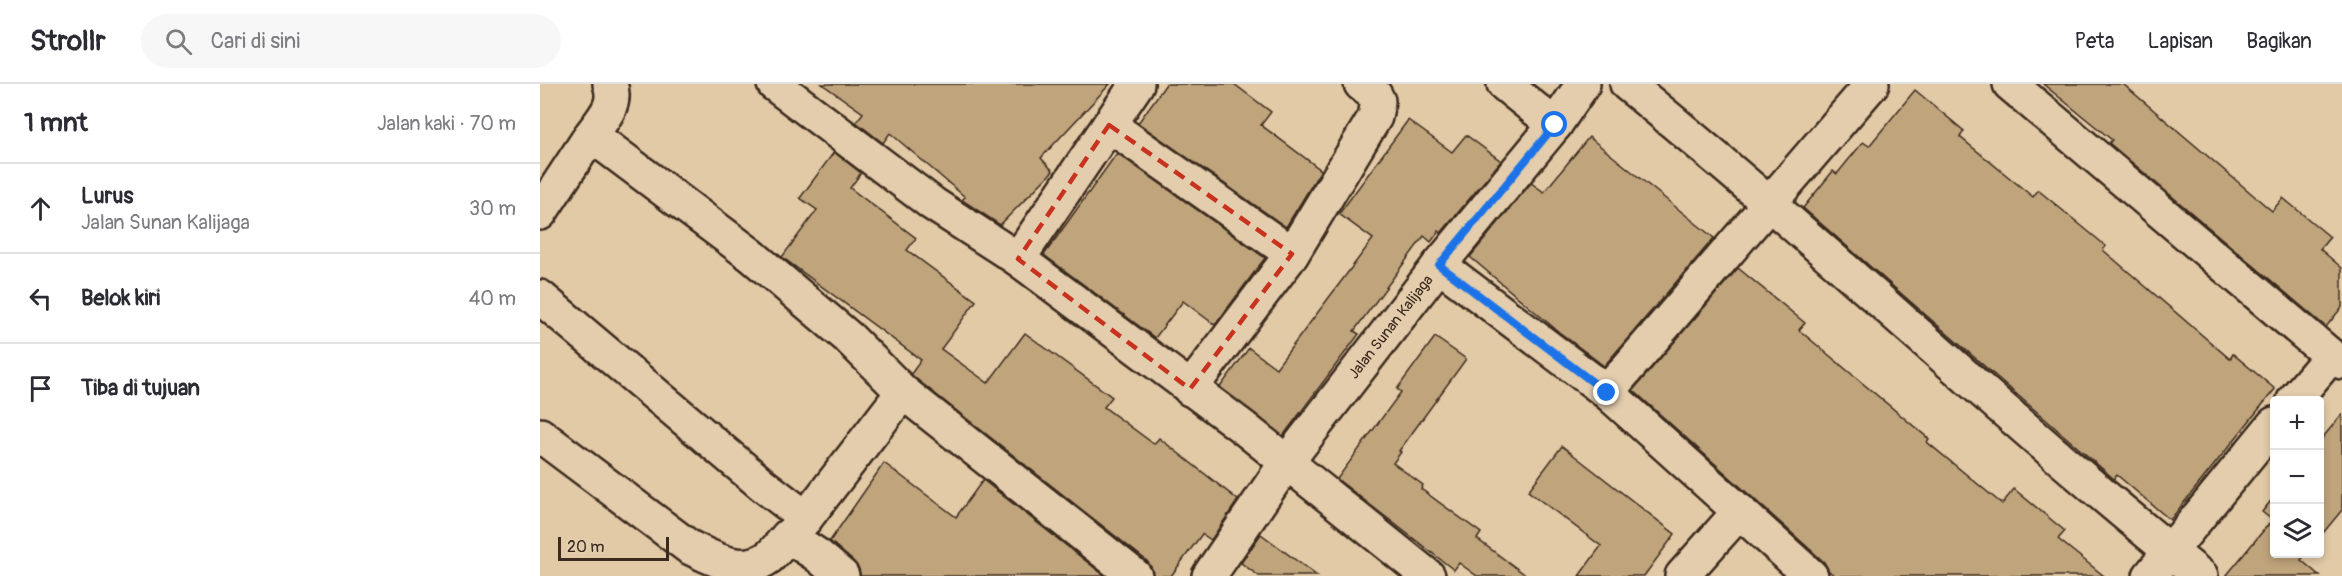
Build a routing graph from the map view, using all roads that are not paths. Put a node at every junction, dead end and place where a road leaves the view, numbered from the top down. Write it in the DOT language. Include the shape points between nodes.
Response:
graph roads {
  1 [pos="610,84"];
  2 [pos="774,84"];
  3 [pos="1137,84"];
  4 [pos="1361,84"];
  5 [pos="1504,84"];
  6 [pos="1583,84"];
  7 [pos="1627,84"];
  8 [pos="1872,84"];
  9 [pos="2010,84"];
  10 [pos="1109,125"];
  11 [pos="1555,125"];
  12 [pos="591,135"];
  13 [pos="1770,203"];
  14 [pos="540,213"];
  15 [pos="1292,254"];
  16 [pos="1018,259"];
  17 [pos="1439,265"];
  18 [pos="540,297"];
  19 [pos="2336,359"];
  20 [pos="1190,389"];
  21 [pos="903,392"];
  22 [pos="1607,393"];
  23 [pos="2298,396"];
  24 [pos="2270,429"];
  25 [pos="540,435"];
  26 [pos="1286,463"];
  27 [pos="1740,511"];
  28 [pos="797,527"];
  29 [pos="2159,563"];
  30 [pos="842,576"];
  31 [pos="1135,576"];
  32 [pos="1209,576"];
  33 [pos="1428,576"];
  34 [pos="1682,576"];
  35 [pos="1811,576"];
  36 [pos="2201,576"];
  1 -- 12 [label="street" via="612,105"];
  2 -- 16 [label="street" via="933,204"];
  3 -- 10 [label="street"];
  4 -- 15 [label="street" via="1378,101 1375,117"];
  5 -- 11 [label="street"];
  6 -- 11 [label="street, Jalan Sunan Kalijaga"];
  7 -- 13 [label="street"];
  8 -- 13 [label="street"];
  9 -- 19 [label="street"];
  10 -- 15 [label="street"];
  10 -- 16 [label="street"];
  11 -- 17 [label="street, Jalan Sunan Kalijaga"];
  12 -- 14 [label="street"];
  12 -- 21 [label="street" via="751,255 849,338"];
  13 -- 22 [label="street"];
  13 -- 29 [label="street" via="1973,384"];
  15 -- 20 [label="street"];
  16 -- 20 [label="street"];
  17 -- 22 [label="street"];
  17 -- 26 [label="street, Jalan Sunan Kalijaga"];
  18 -- 28 [label="street" via="763,485"];
  19 -- 23 [label="street"];
  20 -- 26 [label="street"];
  21 -- 28 [label="street"];
  21 -- 31 [label="street"];
  22 -- 27 [label="street"];
  24 -- 29 [label="street"];
  25 -- 28 [label="street" via="689,547 726,564 743,567 767,558"];
  26 -- 32 [label="street, Jalan Sunan Kalijaga"];
  26 -- 33 [label="street"];
  27 -- 34 [label="street"];
  27 -- 35 [label="street"];
  28 -- 30 [label="street" via="816,555"];
  29 -- 36 [label="street"];
}
